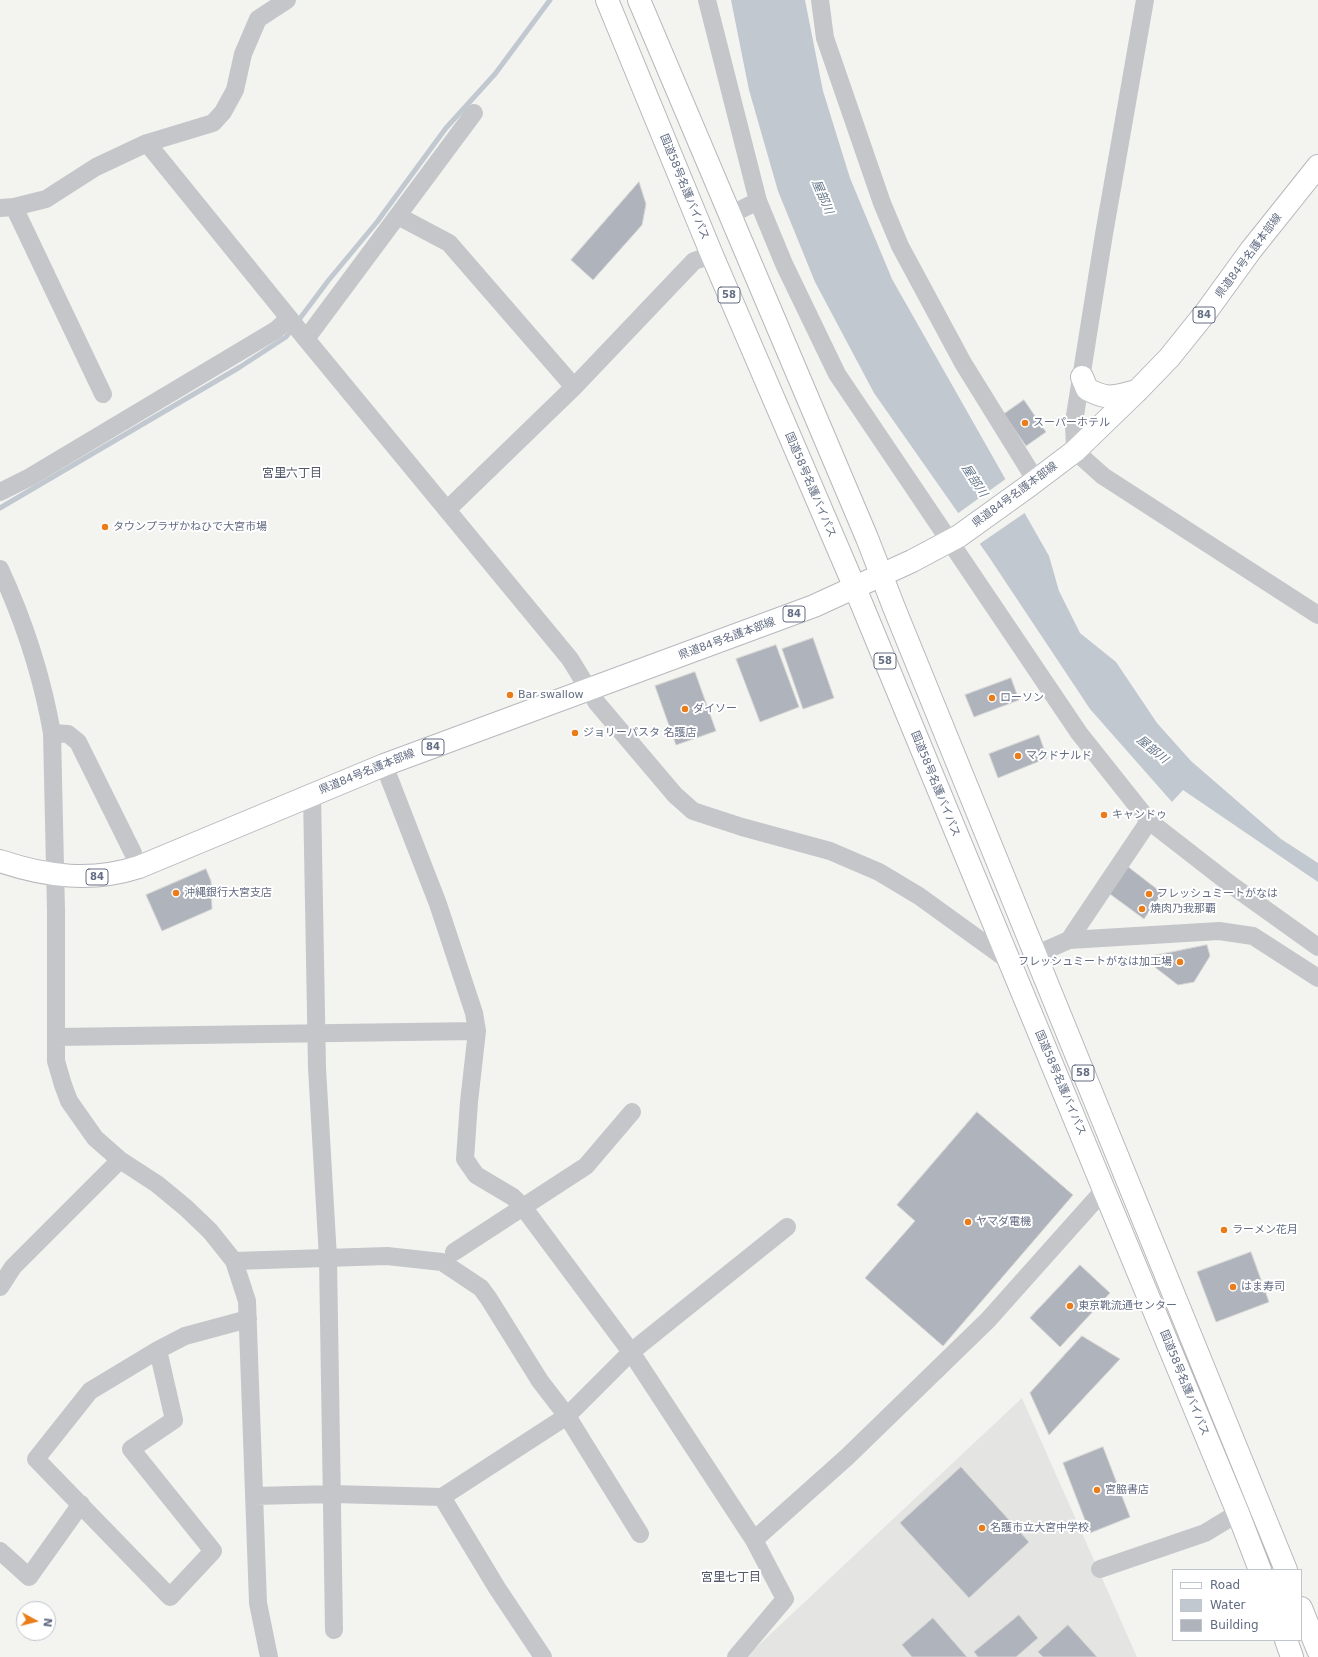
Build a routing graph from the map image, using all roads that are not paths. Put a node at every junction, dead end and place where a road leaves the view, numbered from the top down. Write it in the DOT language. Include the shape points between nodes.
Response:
graph roads {
  1 [pos="286,0"];
  2 [pos="607,0"];
  3 [pos="639,0"];
  4 [pos="707,0"];
  5 [pos="820,0"];
  6 [pos="1145,0"];
  7 [pos="474,113"];
  8 [pos="146,143"];
  9 [pos="1318,166"];
  10 [pos="758,201"];
  11 [pos="7,207"];
  12 [pos="730,215"];
  13 [pos="398,216"];
  14 [pos="712,255"];
  15 [pos="289,318"];
  16 [pos="306,339"];
  17 [pos="1082,377"];
  18 [pos="574,387"];
  19 [pos="1137,391"];
  20 [pos="102,394"];
  21 [pos="1075,451"];
  22 [pos="1033,483"];
  23 [pos="0,492"];
  24 [pos="448,510"];
  25 [pos="955,538"];
  26 [pos="0,568"];
  27 [pos="882,576"];
  28 [pos="854,588"];
  29 [pos="1318,614"];
  30 [pos="590,689"];
  31 [pos="60,733"];
  32 [pos="384,765"];
  33 [pos="312,794"];
  34 [pos="1149,821"];
  35 [pos="133,853"];
  36 [pos="0,861"];
  37 [pos="54,876"];
  38 [pos="1069,940"];
  39 [pos="1318,947"];
  40 [pos="1035,955"];
  41 [pos="1009,961"];
  42 [pos="1318,978"];
  43 [pos="477,1030"];
  44 [pos="316,1034"];
  45 [pos="56,1037"];
  46 [pos="632,1112"];
  47 [pos="120,1160"];
  48 [pos="1104,1190"];
  49 [pos="523,1207"];
  50 [pos="787,1227"];
  51 [pos="454,1252"];
  52 [pos="328,1258"];
  53 [pos="234,1261"];
  54 [pos="0,1287"];
  55 [pos="248,1319"];
  56 [pos="158,1350"];
  57 [pos="631,1352"];
  58 [pos="567,1416"];
  59 [pos="333,1494"];
  60 [pos="254,1496"];
  61 [pos="442,1497"];
  62 [pos="81,1504"];
  63 [pos="1238,1514"];
  64 [pos="640,1534"];
  65 [pos="754,1540"];
  66 [pos="0,1551"];
  67 [pos="1100,1569"];
  68 [pos="1260,1569"];
  69 [pos="1286,1569"];
  70 [pos="1302,1610"];
  71 [pos="334,1630"];
  72 [pos="1286,1641"];
  73 [pos="1318,1650"];
  74 [pos="269,1657"];
  75 [pos="543,1657"];
  76 [pos="736,1657"];
  77 [pos="1292,1657"];
  1 -- 8 [label="street" via="258,19 243,54 235,90 223,112 212,123"];
  2 -- 14 [label="main road, 国道58号名護バイパス / 58"];
  3 -- 12 [label="main road, 58"];
  4 -- 10 [label="street"];
  5 -- 22 [label="street" via="825,38 882,203 900,246 963,363"];
  6 -- 17 [label="street"];
  7 -- 13 [label="street"];
  8 -- 11 [label="street" via="96,167 46,199"];
  8 -- 15 [label="street"];
  9 -- 19 [label="main road, 県道84号名護本部線 / 84" via="1169,358"];
  10 -- 12 [label="street"];
  10 -- 25 [label="street" via="784,264 837,374"];
  11 -- 20 [label="street"];
  12 -- 27 [label="main road, 58"];
  13 -- 16 [label="street"];
  13 -- 18 [label="street" via="448,244"];
  14 -- 18 [label="street" via="694,261"];
  14 -- 28 [label="main road, 国道58号名護バイパス / 58"];
  15 -- 16 [label="street"];
  15 -- 23 [label="street" via="269,334 30,477"];
  16 -- 24 [label="street"];
  17 -- 19 [label="main road" via="1087,389 1102,396 1110,398"];
  17 -- 21 [label="street" via="1074,422"];
  18 -- 24 [label="street"];
  19 -- 21 [label="main road, 県道84号名護本部線 / 84"];
  21 -- 22 [label="main road, 県道84号名護本部線 / 84"];
  21 -- 29 [label="street" via="1103,476"];
  22 -- 25 [label="main road, 県道84号名護本部線 / 84"];
  24 -- 30 [label="street" via="570,658"];
  25 -- 27 [label="main road, 県道84号名護本部線 / 84"];
  25 -- 34 [label="street" via="1079,733"];
  26 -- 31 [label="street" via="30,642 48,708"];
  27 -- 28 [label="main road, 県道84号名護本部線 / 84"];
  27 -- 40 [label="main road, 58"];
  28 -- 30 [label="main road, 県道84号名護本部線 / 84" via="814,606"];
  28 -- 41 [label="main road, 国道58号名護バイパス / 58"];
  30 -- 32 [label="main road, 県道84号名護本部線 / 84"];
  30 -- 41 [label="street" via="597,703 634,749 675,795 693,811 830,851 879,872 919,896"];
  31 -- 35 [label="street" via="78,742"];
  31 -- 37 [label="street"];
  32 -- 33 [label="main road, 県道84号名護本部線 / 84"];
  32 -- 43 [label="street" via="438,904 474,1013"];
  33 -- 37 [label="main road, 県道84号名護本部線 / 84" via="126,872 88,877"];
  33 -- 44 [label="street"];
  34 -- 38 [label="street"];
  34 -- 39 [label="street" via="1230,884"];
  36 -- 37 [label="main road, 県道84号名護本部線 / 84"];
  37 -- 45 [label="street"];
  38 -- 40 [label="street"];
  38 -- 42 [label="street" via="1219,931 1253,936"];
  40 -- 69 [label="main road, 58"];
  41 -- 48 [label="main road, 国道58号名護バイパス / 58"];
  43 -- 44 [label="street"];
  43 -- 49 [label="street" via="465,1159 476,1175 513,1197"];
  44 -- 45 [label="street"];
  44 -- 52 [label="street"];
  45 -- 47 [label="street" via="56,1061 69,1101 95,1138"];
  46 -- 49 [label="street" via="586,1166"];
  47 -- 53 [label="street" via="157,1184 186,1208 210,1231"];
  47 -- 54 [label="street" via="13,1267"];
  48 -- 63 [label="main road, 国道58号名護バイパス / 58"];
  48 -- 65 [label="street" via="988,1320 847,1457"];
  49 -- 51 [label="street"];
  49 -- 57 [label="street"];
  50 -- 57 [label="street"];
  52 -- 53 [label="street"];
  52 -- 58 [label="street" via="387,1256 442,1262 462,1274 481,1288 540,1381"];
  52 -- 59 [label="street"];
  53 -- 55 [label="street" via="247,1301"];
  55 -- 56 [label="street" via="185,1336"];
  55 -- 60 [label="street"];
  56 -- 62 [label="street" via="90,1391 36,1458"];
  56 -- 62 [label="street" via="174,1420 131,1449 213,1551 170,1597"];
  57 -- 58 [label="street"];
  57 -- 65 [label="street"];
  58 -- 61 [label="street"];
  58 -- 64 [label="street"];
  59 -- 60 [label="street"];
  59 -- 61 [label="street"];
  59 -- 71 [label="street"];
  60 -- 74 [label="street" via="258,1603"];
  61 -- 75 [label="street" via="497,1588"];
  62 -- 66 [label="street" via="29,1577"];
  63 -- 67 [label="street" via="1205,1533"];
  63 -- 68 [label="main road, 国道58号名護バイパス / 58"];
  65 -- 76 [label="street" via="785,1599"];
  70 -- 73 [label="main road"];
  72 -- 77 [label="main road"];
}
